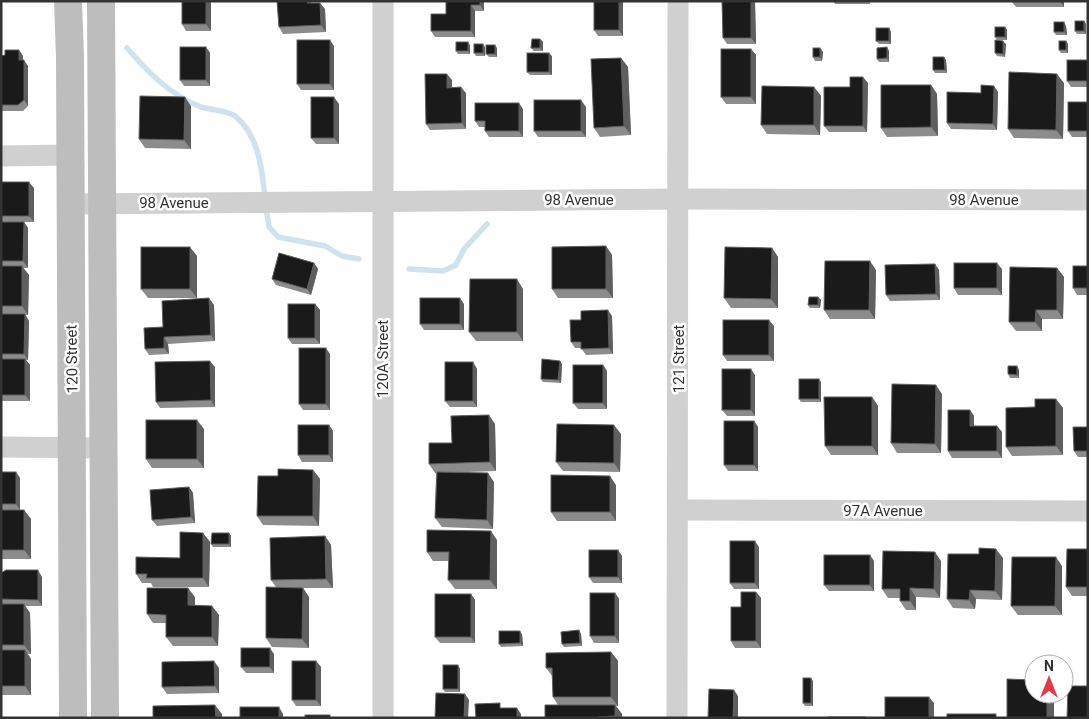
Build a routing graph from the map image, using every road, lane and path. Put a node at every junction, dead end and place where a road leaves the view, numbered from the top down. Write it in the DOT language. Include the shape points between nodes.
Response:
graph roads {
  1 [pos="68,1"];
  2 [pos="101,1"];
  3 [pos="383,1"];
  4 [pos="678,1"];
  5 [pos="70,155"];
  6 [pos="1,156"];
  7 [pos="679,200"];
  8 [pos="1088,200"];
  9 [pos="383,201"];
  10 [pos="70,204"];
  11 [pos="101,204"];
  12 [pos="1,447"];
  13 [pos="73,447"];
  14 [pos="102,448"];
  15 [pos="678,510"];
  16 [pos="1088,511"];
  17 [pos="73,718"];
  18 [pos="105,718"];
  19 [pos="383,718"];
  20 [pos="678,718"];
  1 -- 5 [label="main road, 120 Street"];
  2 -- 11 [label="main road, 120 Street"];
  3 -- 9 [label="street, 120A Street"];
  4 -- 7 [label="street, 121 Street"];
  5 -- 6 [label="street"];
  5 -- 10 [label="main road, 120 Street"];
  7 -- 8 [label="street, 98 Avenue"];
  7 -- 9 [label="street, 98 Avenue"];
  7 -- 15 [label="street, 121 Street"];
  9 -- 11 [label="street, 98 Avenue"];
  9 -- 19 [label="street, 120A Street"];
  10 -- 11 [label="street, 98 Avenue"];
  10 -- 13 [label="main road, 120 Street"];
  11 -- 14 [label="main road, 120 Street"];
  12 -- 13 [label="street"];
  13 -- 14 [label="street"];
  13 -- 17 [label="main road, 120 Street"];
  14 -- 18 [label="main road, 120 Street"];
  15 -- 16 [label="street, 97A Avenue"];
  15 -- 20 [label="street, 121 Street"];
}
